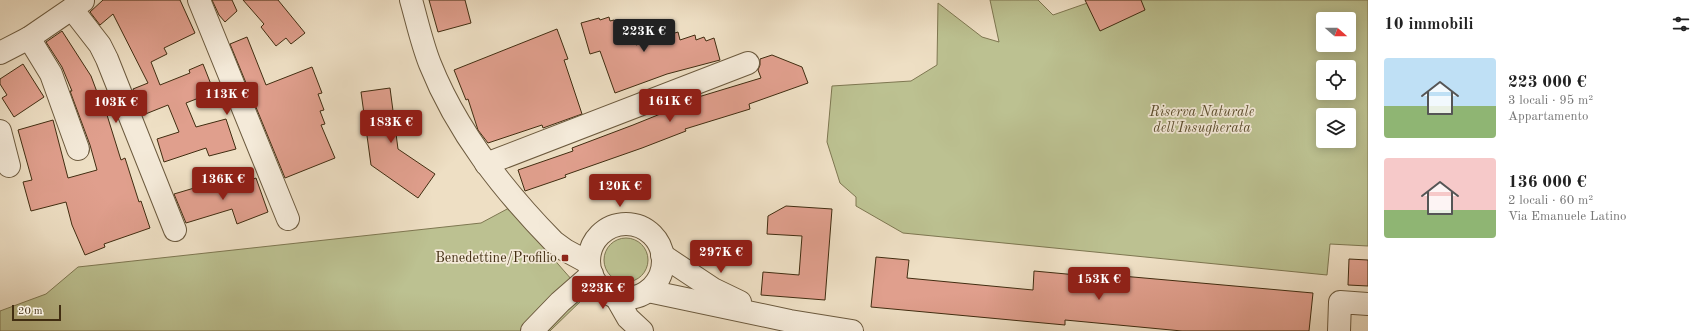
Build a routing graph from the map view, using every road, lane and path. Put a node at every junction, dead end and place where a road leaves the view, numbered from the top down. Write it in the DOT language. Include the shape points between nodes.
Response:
graph roads {
  1 [pos="199,0"];
  2 [pos="411,0"];
  3 [pos="78,5"];
  4 [pos="29,38"];
  5 [pos="0,53"];
  6 [pos="748,63"];
  7 [pos="0,131"];
  8 [pos="78,149"];
  9 [pos="486,164"];
  10 [pos="9,166"];
  11 [pos="288,219"];
  12 [pos="174,230"];
  13 [pos="662,255"];
  14 [pos="590,269"];
  15 [pos="648,291"];
  16 [pos="616,297"];
  17 [pos="1368,304"];
  18 [pos="767,316"];
  19 [pos="532,331"];
  20 [pos="642,331"];
  21 [pos="852,331"];
  22 [pos="1339,331"];
  1 -- 11 [label="street"];
  2 -- 9 [label="street" via="429,62 437,80"];
  3 -- 4 [label="street"];
  3 -- 12 [label="street" via="107,59"];
  4 -- 5 [label="street"];
  4 -- 8 [label="street" via="51,74"];
  6 -- 9 [label="street"];
  7 -- 10 [label="street"];
  9 -- 14 [label="street" via="554,242"];
  13 -- 14 [label="street" via="652,235 640,227 622,224 609,228 596,239 591,250"];
  13 -- 15 [label="street" via="660,273"];
  13 -- 18 [label="street" via="713,289"];
  14 -- 16 [label="street" via="600,287"];
  14 -- 19 [label="street"];
  15 -- 16 [label="street" via="635,296"];
  15 -- 18 [label="street"];
  16 -- 20 [label="street" via="628,318"];
  17 -- 22 [label="street" via="1340,302"];
  18 -- 21 [label="street"];
}
